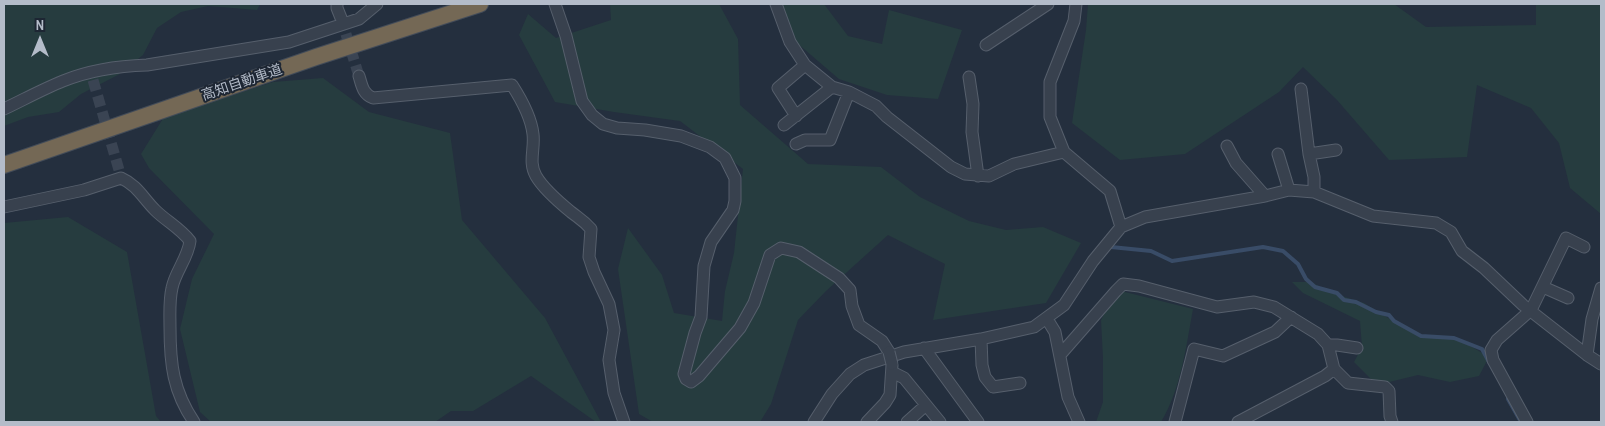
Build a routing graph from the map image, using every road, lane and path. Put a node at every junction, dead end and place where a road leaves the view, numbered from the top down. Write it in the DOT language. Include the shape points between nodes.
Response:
graph roads {
  1 [pos="337,4"];
  2 [pos="377,4"];
  3 [pos="450,4"];
  4 [pos="480,4"];
  5 [pos="554,4"];
  6 [pos="776,4"];
  7 [pos="1048,4"];
  8 [pos="1076,4"];
  9 [pos="340,18"];
  10 [pos="986,44"];
  11 [pos="805,66"];
  12 [pos="359,76"];
  13 [pos="969,77"];
  14 [pos="832,87"];
  15 [pos="1301,89"];
  16 [pos="849,92"];
  17 [pos="4,110"];
  18 [pos="796,116"];
  19 [pos="784,125"];
  20 [pos="796,144"];
  21 [pos="1227,146"];
  22 [pos="1336,150"];
  23 [pos="1064,152"];
  24 [pos="4,154"];
  25 [pos="1278,154"];
  26 [pos="1309,154"];
  27 [pos="4,165"];
  28 [pos="978,176"];
  29 [pos="1289,190"];
  30 [pos="1314,192"];
  31 [pos="1265,196"];
  32 [pos="4,207"];
  33 [pos="1121,227"];
  34 [pos="1584,246"];
  35 [pos="1543,287"];
  36 [pos="1601,288"];
  37 [pos="1568,298"];
  38 [pos="1531,310"];
  39 [pos="1291,318"];
  40 [pos="1048,319"];
  41 [pos="982,339"];
  42 [pos="1328,345"];
  43 [pos="924,348"];
  44 [pos="1357,348"];
  45 [pos="1060,355"];
  46 [pos="1587,355"];
  47 [pos="1601,364"];
  48 [pos="892,368"];
  49 [pos="1334,369"];
  50 [pos="1020,383"];
  51 [pos="926,405"];
  52 [pos="194,422"];
  53 [pos="624,422"];
  54 [pos="814,422"];
  55 [pos="867,422"];
  56 [pos="907,422"];
  57 [pos="940,422"];
  58 [pos="978,422"];
  59 [pos="1079,422"];
  60 [pos="1175,422"];
  61 [pos="1238,422"];
  62 [pos="1392,422"];
  63 [pos="1527,422"];
  1 -- 9 [label="street"];
  2 -- 17 [label="street" via="359,19 290,42 123,66 63,81"];
  3 -- 24 [label="highway, 高知自動車道"];
  4 -- 27 [label="highway, 高知自動車道"];
  5 -- 48 [label="street, bridge" via="566,36 582,101 592,115 603,124 617,128 681,136 710,147 725,158 735,178 733,210 711,242 704,266 701,316 684,374 686,379 691,382 699,376 740,328 754,304 770,255 781,248 799,252 839,278 850,290 860,325 882,342 889,352"];
  6 -- 11 [label="street" via="790,42"];
  7 -- 10 [label="street"];
  8 -- 23 [label="street" via="1074,21 1050,82 1050,117"];
  11 -- 14 [label="street"];
  11 -- 18 [label="street" via="778,88"];
  12 -- 53 [label="street" via="363,91 373,98 512,85 524,105 533,134 532,166 536,177 592,229 589,257 609,304 614,330 610,360 614,394"];
  13 -- 28 [label="street"];
  14 -- 16 [label="street"];
  14 -- 18 [label="street"];
  15 -- 26 [label="street"];
  16 -- 20 [label="street" via="830,140 805,140"];
  16 -- 28 [label="street" via="876,106 951,167"];
  18 -- 19 [label="street"];
  21 -- 31 [label="street" via="1236,164"];
  22 -- 26 [label="street"];
  23 -- 28 [label="street" via="1014,164 989,176"];
  23 -- 33 [label="street" via="1110,192"];
  25 -- 29 [label="street"];
  26 -- 30 [label="street"];
  29 -- 30 [label="street"];
  29 -- 31 [label="street"];
  30 -- 38 [label="street" via="1373,216 1436,223 1451,232 1462,251"];
  31 -- 33 [label="street" via="1145,217"];
  32 -- 52 [label="street" via="84,190 120,174 156,211 183,232 190,241 172,286 170,356 175,386"];
  33 -- 40 [label="street" via="1093,261 1064,305"];
  34 -- 35 [label="street" via="1566,238"];
  35 -- 37 [label="street"];
  35 -- 38 [label="street"];
  36 -- 46 [label="street"];
  38 -- 46 [label="street"];
  38 -- 63 [label="street" via="1496,340 1491,350 1493,360"];
  39 -- 42 [label="street" via="1318,334"];
  39 -- 45 [label="street" via="1274,307 1254,302 1217,307 1123,284"];
  39 -- 60 [label="street" via="1275,332 1223,356 1194,349"];
  40 -- 41 [label="street" via="1034,327"];
  40 -- 45 [label="street" via="1055,332"];
  41 -- 43 [label="street"];
  41 -- 50 [label="street" via="982,365 985,377 993,387"];
  42 -- 44 [label="street"];
  42 -- 49 [label="street"];
  43 -- 54 [label="street" via="864,365 850,374"];
  43 -- 58 [label="street"];
  45 -- 59 [label="street" via="1068,396"];
  46 -- 47 [label="street"];
  48 -- 51 [label="street"];
  48 -- 55 [label="street" via="890,395"];
  49 -- 61 [label="street"];
  49 -- 62 [label="street" via="1348,383 1385,387 1390,391"];
  51 -- 56 [label="street"];
  51 -- 57 [label="street"];
}
